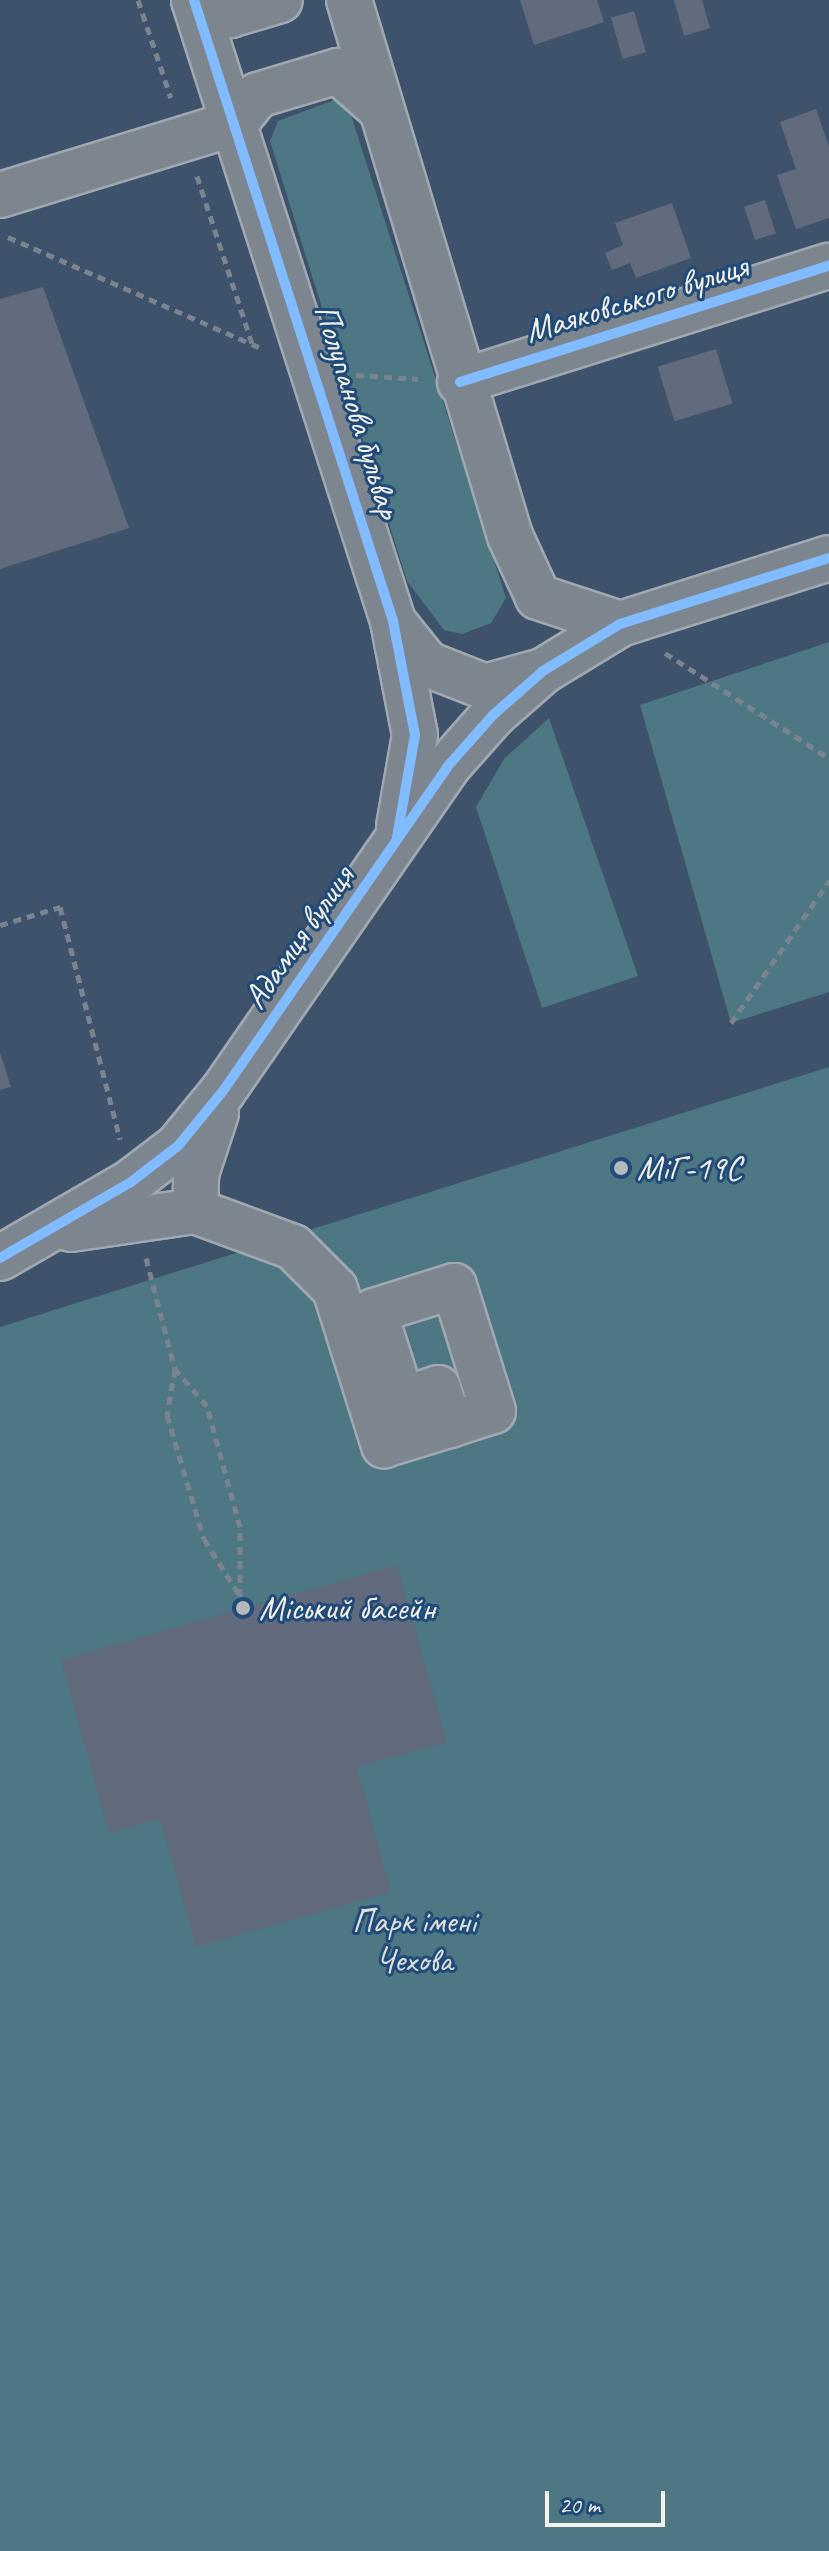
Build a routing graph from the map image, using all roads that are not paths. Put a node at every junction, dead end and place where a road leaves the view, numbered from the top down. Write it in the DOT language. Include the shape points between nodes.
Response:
graph roads {
  1 [pos="194,0"];
  2 [pos="280,0"];
  3 [pos="349,0"];
  4 [pos="381,109"];
  5 [pos="235,123"];
  6 [pos="0,195"];
  7 [pos="829,266"];
  8 [pos="460,382"];
  9 [pos="829,558"];
  10 [pos="393,621"];
  11 [pos="620,624"];
  12 [pos="543,671"];
  13 [pos="395,848"];
  14 [pos="223,1091"];
  15 [pos="133,1200"];
  16 [pos="195,1211"];
  17 [pos="0,1258"];
  18 [pos="449,1425"];
  1 -- 2 [label="street" via="230,15"];
  1 -- 5 [label="street, Полупанова бульвар"];
  3 -- 4 [label="street"];
  4 -- 5 [label="street" via="338,71 258,95"];
  4 -- 8 [label="street"];
  5 -- 6 [label="street"];
  5 -- 10 [label="street, Полупанова бульвар"];
  7 -- 8 [label="street, Маяковського вулиця"];
  8 -- 11 [label="street" via="510,536 538,597"];
  9 -- 11 [label="street, Адамця вулиця"];
  10 -- 12 [label="street" via="427,664 485,687"];
  10 -- 13 [label="street, Полупанова бульвар" via="415,735"];
  11 -- 12 [label="street, Адамця вулиця"];
  12 -- 13 [label="street, Адамця вулиця" via="493,715 447,767"];
  13 -- 14 [label="street, Адамця вулиця"];
  14 -- 15 [label="street, Адамця вулиця"];
  14 -- 16 [label="street" via="196,1174"];
  15 -- 16 [label="street"];
  15 -- 17 [label="street, Адамця вулиця" via="47,1232"];
  16 -- 18 [label="street" via="293,1247 335,1289 384,1445"];
}
